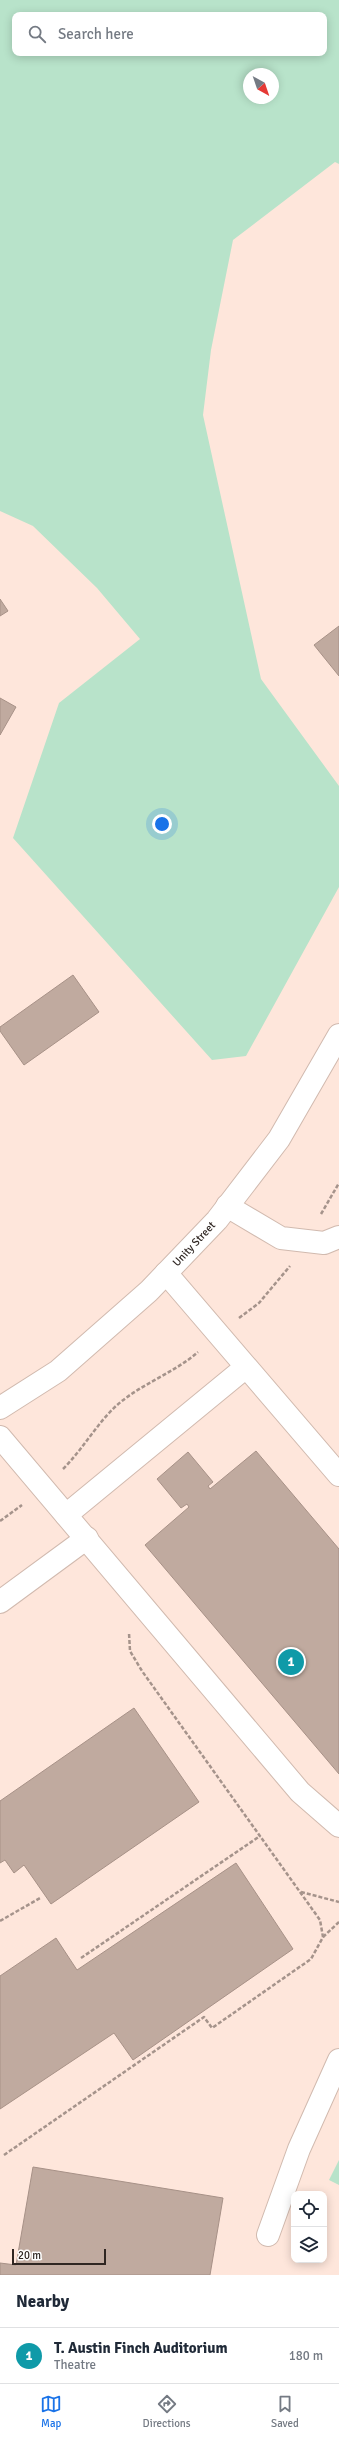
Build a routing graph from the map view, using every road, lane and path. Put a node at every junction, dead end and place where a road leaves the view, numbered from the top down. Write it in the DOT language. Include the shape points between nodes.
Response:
graph roads {
  1 [pos="339,1035"];
  2 [pos="227,1206"];
  3 [pos="339,1237"];
  4 [pos="306,1241"];
  5 [pos="166,1273"];
  6 [pos="218,1334"];
  7 [pos="246,1367"];
  8 [pos="0,1408"];
  9 [pos="0,1437"];
  10 [pos="339,1476"];
  11 [pos="44,1488"];
  12 [pos="66,1515"];
  13 [pos="0,1521"];
  14 [pos="87,1538"];
  15 [pos="0,1602"];
  16 [pos="141,1602"];
  17 [pos="339,1826"];
  18 [pos="260,1836"];
  19 [pos="301,1892"];
  20 [pos="40,1898"];
  21 [pos="339,1902"];
  22 [pos="0,1921"];
  23 [pos="339,1922"];
  24 [pos="323,1937"];
  25 [pos="81,1958"];
  26 [pos="339,2060"];
  27 [pos="4,2155"];
  28 [pos="268,2235"];
  1 -- 2 [label="street, Unity Street" via="279,1139"];
  2 -- 4 [label="street" via="281,1238"];
  2 -- 5 [label="street, Unity Street" via="217,1220"];
  3 -- 4 [label="street" via="324,1243"];
  4 -- 6 [label="path" via="291,1266 259,1303"];
  5 -- 6 [label="street"];
  5 -- 8 [label="street, Unity Street" via="58,1371"];
  6 -- 7 [label="street"];
  6 -- 11 [label="path" via="182,1366 136,1392 110,1411 80,1451"];
  7 -- 10 [label="street"];
  7 -- 12 [label="street"];
  9 -- 11 [label="street"];
  11 -- 12 [label="street"];
  11 -- 13 [label="path"];
  12 -- 14 [label="street"];
  14 -- 15 [label="street"];
  14 -- 16 [label="street"];
  16 -- 17 [label="street" via="300,1792"];
  16 -- 18 [label="path" via="129,1625 130,1651 202,1758"];
  18 -- 19 [label="path"];
  18 -- 25 [label="path"];
  19 -- 21 [label="path"];
  19 -- 24 [label="path" via="320,1920"];
  20 -- 22 [label="path"];
  23 -- 24 [label="path"];
  24 -- 27 [label="path" via="311,1959 212,2028 204,2017"];
  26 -- 28 [label="street" via="299,2149"];
}
